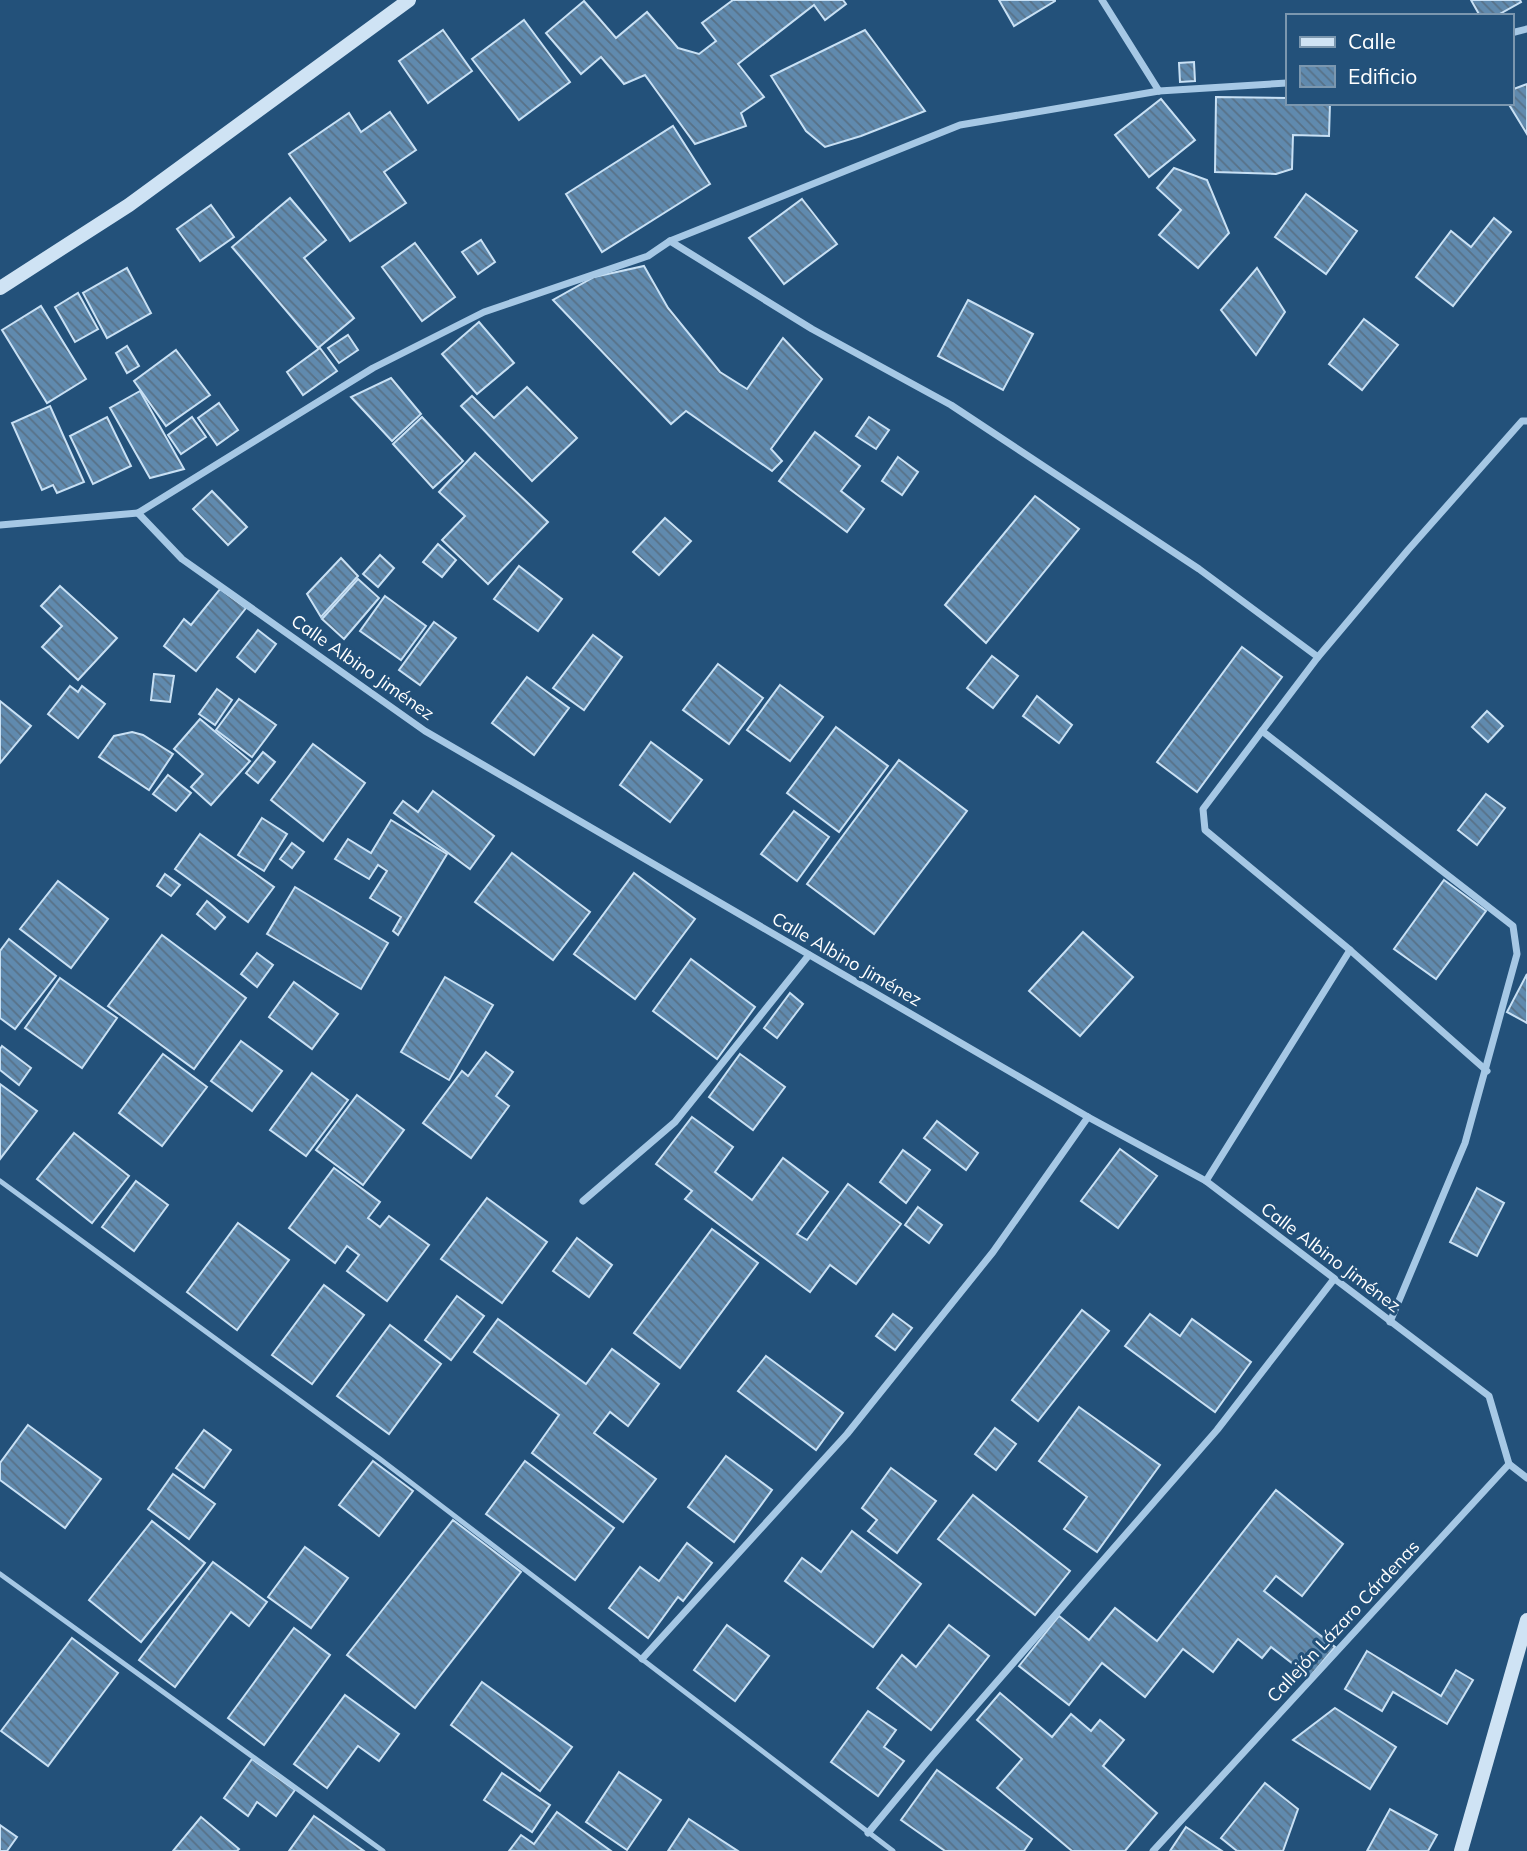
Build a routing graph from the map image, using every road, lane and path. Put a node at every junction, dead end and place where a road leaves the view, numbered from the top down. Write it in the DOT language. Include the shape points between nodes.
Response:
graph roads {
  1 [pos="410,0"];
  2 [pos="1102,0"];
  3 [pos="1286,83"];
  4 [pos="1159,91"];
  5 [pos="670,241"];
  6 [pos="0,288"];
  7 [pos="1527,421"];
  8 [pos="138,513"];
  9 [pos="0,525"];
  10 [pos="1318,657"];
  11 [pos="1262,731"];
  12 [pos="1350,950"];
  13 [pos="809,955"];
  14 [pos="1487,1071"];
  15 [pos="1088,1117"];
  16 [pos="0,1181"];
  17 [pos="1206,1181"];
  18 [pos="583,1201"];
  19 [pos="1334,1279"];
  20 [pos="1390,1322"];
  21 [pos="1509,1464"];
  22 [pos="1527,1478"];
  23 [pos="0,1574"];
  24 [pos="1527,1620"];
  25 [pos="642,1659"];
  26 [pos="868,1833"];
  27 [pos="383,1851"];
  28 [pos="893,1851"];
  29 [pos="1153,1851"];
  30 [pos="1461,1851"];
  1 -- 6 [label="street" via="130,205"];
  2 -- 4 [label="street"];
  3 -- 4 [label="street"];
  4 -- 5 [label="street" via="960,125"];
  5 -- 8 [label="street" via="648,256 484,312 373,368"];
  5 -- 10 [label="street" via="812,329 951,405 1199,569"];
  7 -- 10 [label="street" via="1522,421 1425,530"];
  8 -- 9 [label="street"];
  8 -- 13 [label="street, Calle Albino Jiménez" via="182,559 425,731"];
  10 -- 11 [label="street"];
  11 -- 12 [label="street" via="1203,809 1205,830"];
  11 -- 14 [label="street" via="1513,926 1517,954"];
  12 -- 14 [label="street"];
  12 -- 17 [label="street"];
  13 -- 15 [label="street, Calle Albino Jiménez"];
  13 -- 18 [label="street" via="675,1122"];
  14 -- 20 [label="street" via="1465,1143"];
  15 -- 17 [label="street, Calle Albino Jiménez"];
  15 -- 25 [label="street" via="993,1251 847,1434"];
  16 -- 25 [label="lane" via="380,1459"];
  17 -- 19 [label="street, Calle Albino Jiménez"];
  19 -- 20 [label="street, Calle Albino Jiménez"];
  19 -- 26 [label="street" via="1217,1430"];
  20 -- 21 [label="street, Calle Albino Jiménez" via="1489,1396"];
  21 -- 22 [label="street"];
  21 -- 29 [label="street, Callejón Lázaro Cárdenas"];
  23 -- 27 [label="lane"];
  24 -- 30 [label="street"];
  25 -- 26 [label="lane"];
  26 -- 28 [label="lane"];
}
